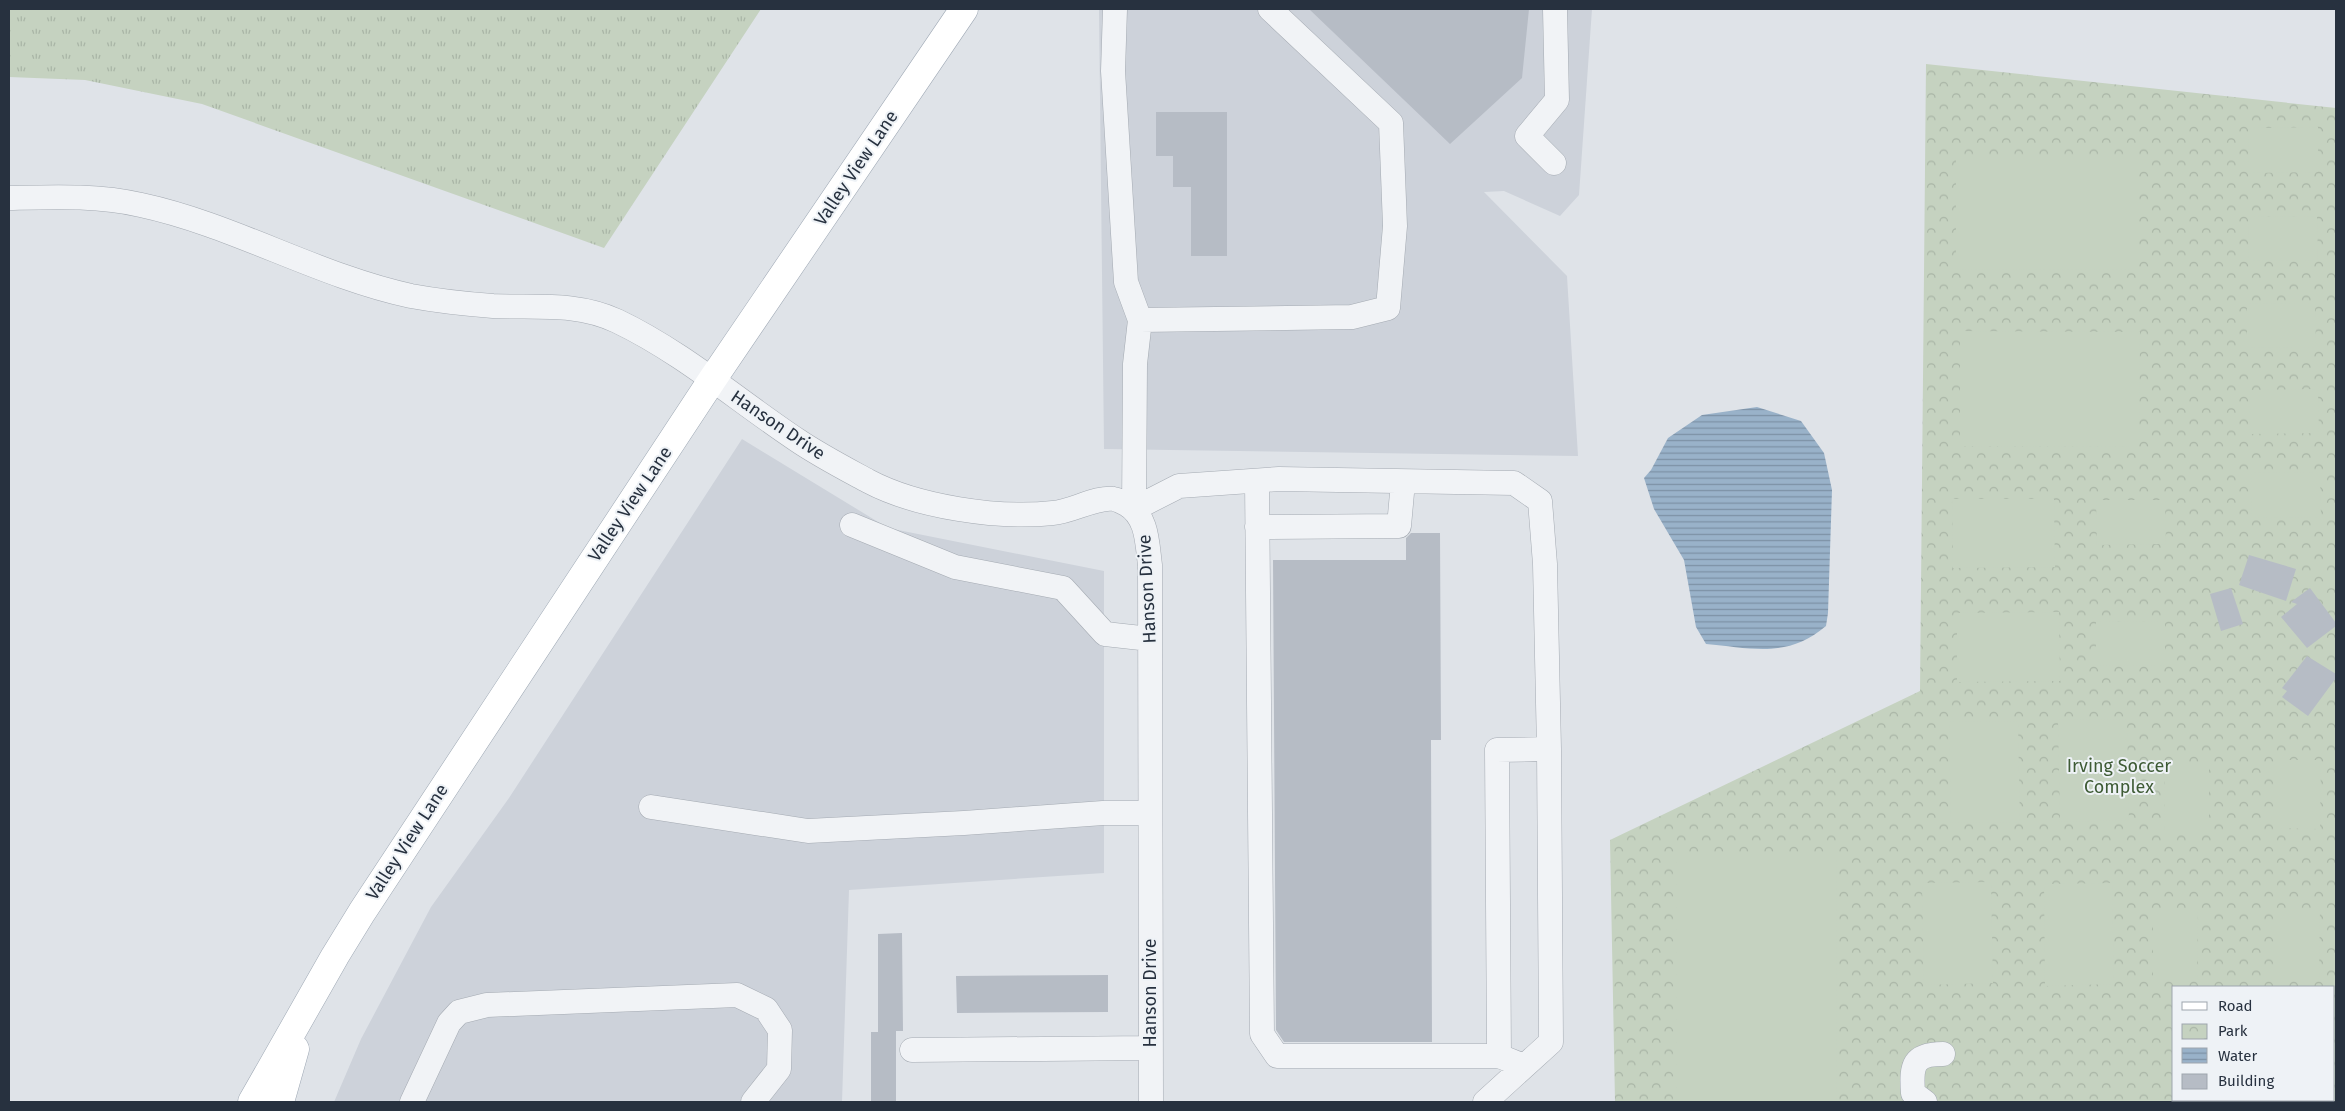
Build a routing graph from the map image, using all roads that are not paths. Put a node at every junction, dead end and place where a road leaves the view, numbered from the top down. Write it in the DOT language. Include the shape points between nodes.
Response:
graph roads {
  1 [pos="964,9"];
  2 [pos="1115,9"];
  3 [pos="1270,9"];
  4 [pos="1555,9"];
  5 [pos="1554,162"];
  6 [pos="9,198"];
  7 [pos="1140,320"];
  8 [pos="712,380"];
  9 [pos="1257,481"];
  10 [pos="1403,482"];
  11 [pos="1134,509"];
  12 [pos="852,525"];
  13 [pos="1257,528"];
  14 [pos="1150,640"];
  15 [pos="1549,749"];
  16 [pos="651,807"];
  17 [pos="1150,813"];
  18 [pos="308,1007"];
  19 [pos="1150,1048"];
  20 [pos="912,1050"];
  21 [pos="1943,1054"];
  22 [pos="1499,1056"];
  23 [pos="1524,1066"];
  24 [pos="252,1102"];
  25 [pos="280,1102"];
  26 [pos="412,1102"];
  27 [pos="753,1102"];
  28 [pos="1151,1102"];
  29 [pos="1485,1102"];
  30 [pos="1925,1102"];
  1 -- 8 [label="main road, Valley View Lane"];
  2 -- 7 [label="street" via="1113,71 1126,282"];
  3 -- 7 [label="street" via="1391,123 1395,226 1388,308 1352,317"];
  4 -- 5 [label="street" via="1557,100 1527,136"];
  6 -- 8 [label="street, Hanson Drive" via="68,197 139,204 198,221 368,284 412,296 486,305 556,305 589,310 618,321"];
  7 -- 11 [label="street" via="1135,364"];
  8 -- 11 [label="street, Hanson Drive" via="798,441 880,487 966,511 1056,513 1115,498"];
  8 -- 18 [label="main road, Valley View Lane" via="362,912"];
  9 -- 10 [label="street"];
  9 -- 11 [label="street" via="1179,486"];
  9 -- 13 [label="street"];
  10 -- 13 [label="street" via="1399,526"];
  10 -- 15 [label="street" via="1514,483 1540,501 1545,564"];
  11 -- 14 [label="street, Hanson Drive" via="1146,529 1150,566"];
  12 -- 14 [label="street" via="954,567 1063,588 1105,634"];
  13 -- 22 [label="street" via="1262,1034 1276,1056"];
  14 -- 17 [label="street, Hanson Drive"];
  15 -- 22 [label="street" via="1497,750"];
  15 -- 23 [label="street" via="1551,1042"];
  16 -- 17 [label="street" via="808,831"];
  17 -- 19 [label="street, Hanson Drive"];
  18 -- 24 [label="main road, Valley View Lane"];
  18 -- 25 [label="main road, Valley View Lane"];
  19 -- 20 [label="street"];
  19 -- 28 [label="street, Hanson Drive"];
  21 -- 30 [label="street" via="1928,1054 1914,1065 1913,1092"];
  22 -- 23 [label="street"];
  23 -- 29 [label="street"];
  26 -- 27 [label="street" via="448,1023 460,1012 487,1005 738,995 766,1009 780,1030 779,1069"];
}
